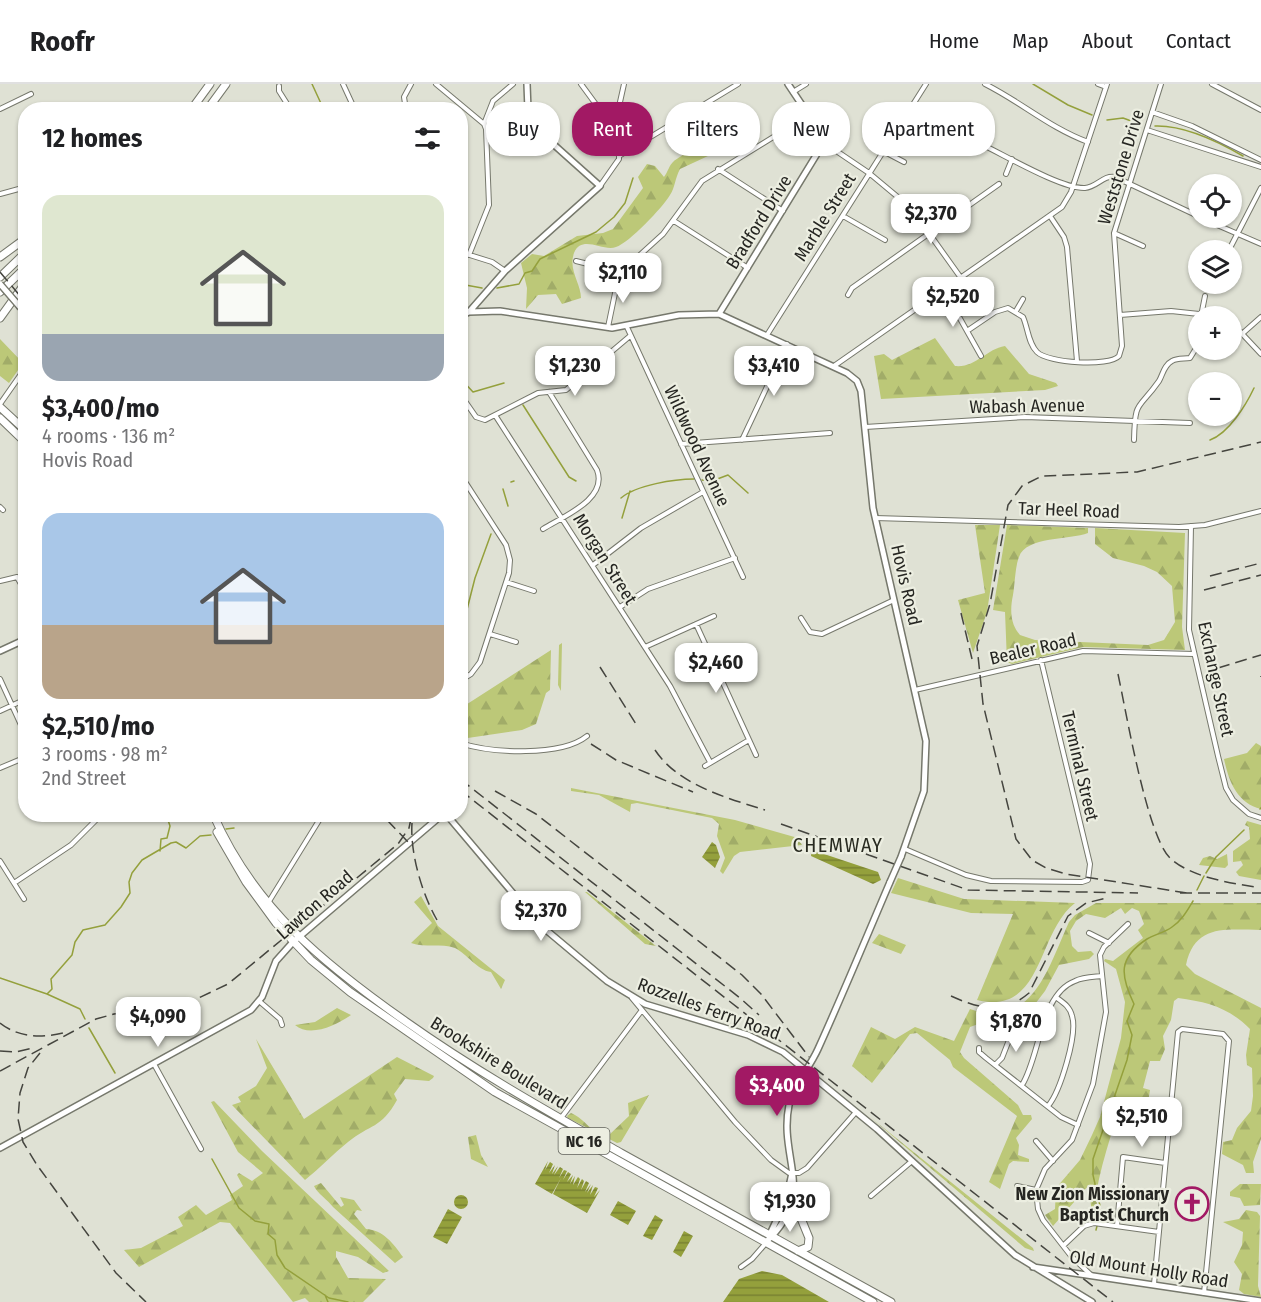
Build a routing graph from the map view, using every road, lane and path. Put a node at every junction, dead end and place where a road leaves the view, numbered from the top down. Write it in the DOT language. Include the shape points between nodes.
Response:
graph roads {
  1 [pos="210,84"];
  2 [pos="343,84"];
  3 [pos="411,84"];
  4 [pos="436,84"];
  5 [pos="513,84"];
  6 [pos="527,84"];
  7 [pos="580,84"];
  8 [pos="624,84"];
  9 [pos="738,84"];
  10 [pos="788,84"];
  11 [pos="806,84"];
  12 [pos="926,84"];
  13 [pos="985,84"];
  14 [pos="1098,84"];
  15 [pos="1161,84"];
  16 [pos="1212,84"];
  17 [pos="1106,85"];
  18 [pos="224,86"];
  19 [pos="279,86"];
  20 [pos="793,92"];
  21 [pos="31,94"];
  22 [pos="197,102"];
  23 [pos="213,102"];
  24 [pos="286,102"];
  25 [pos="351,102"];
  26 [pos="405,102"];
  27 [pos="458,102"];
  28 [pos="593,102"];
  29 [pos="621,102"];
  30 [pos="800,102"];
  31 [pos="914,102"];
  32 [pos="0,109"];
  33 [pos="1261,110"];
  34 [pos="468,111"];
  35 [pos="1152,112"];
  36 [pos="484,124"];
  37 [pos="1147,130"];
  38 [pos="653,135"];
  39 [pos="772,137"];
  40 [pos="1088,142"];
  41 [pos="995,151"];
  42 [pos="619,156"];
  43 [pos="818,156"];
  44 [pos="844,156"];
  45 [pos="880,156"];
  46 [pos="893,156"];
  47 [pos="1012,159"];
  48 [pos="1261,160"];
  49 [pos="904,162"];
  50 [pos="1261,167"];
  51 [pos="718,169"];
  52 [pos="869,173"];
  53 [pos="1006,174"];
  54 [pos="1129,183"];
  55 [pos="999,184"];
  56 [pos="600,186"];
  57 [pos="1074,186"];
  58 [pos="1261,188"];
  59 [pos="18,189"];
  60 [pos="0,194"];
  61 [pos="784,211"];
  62 [pos="1188,211"];
  63 [pos="843,216"];
  64 [pos="1050,216"];
  65 [pos="674,221"];
  66 [pos="1223,228"];
  67 [pos="930,232"];
  68 [pos="1114,233"];
  69 [pos="1237,235"];
  70 [pos="885,240"];
  71 [pos="1234,240"];
  72 [pos="18,244"];
  73 [pos="1261,244"];
  74 [pos="1143,246"];
  75 [pos="470,255"];
  76 [pos="0,257"];
  77 [pos="18,260"];
  78 [pos="576,261"];
  79 [pos="748,268"];
  80 [pos="505,272"];
  81 [pos="620,272"];
  82 [pos="18,275"];
  83 [pos="0,277"];
  84 [pos="961,278"];
  85 [pos="0,284"];
  86 [pos="944,290"];
  87 [pos="0,292"];
  88 [pos="18,293"];
  89 [pos="848,295"];
  90 [pos="1205,296"];
  91 [pos="1023,299"];
  92 [pos="18,305"];
  93 [pos="1203,306"];
  94 [pos="1016,311"];
  95 [pos="469,312"];
  96 [pos="1188,313"];
  97 [pos="719,314"];
  98 [pos="1120,315"];
  99 [pos="1261,317"];
  100 [pos="0,318"];
  101 [pos="626,325"];
  102 [pos="608,328"];
  103 [pos="967,331"];
  104 [pos="1243,333"];
  105 [pos="767,335"];
  106 [pos="630,336"];
  107 [pos="787,344"];
  108 [pos="1261,354"];
  109 [pos="981,356"];
  110 [pos="1188,358"];
  111 [pos="1077,361"];
  112 [pos="834,366"];
  113 [pos="18,379"];
  114 [pos="549,392"];
  115 [pos="0,405"];
  116 [pos="468,405"];
  117 [pos="495,415"];
  118 [pos="0,418"];
  119 [pos="1134,420"];
  120 [pos="18,423"];
  121 [pos="1188,423"];
  122 [pos="864,427"];
  123 [pos="830,433"];
  124 [pos="18,435"];
  125 [pos="741,440"];
  126 [pos="1134,440"];
  127 [pos="681,444"];
  128 [pos="468,487"];
  129 [pos="703,492"];
  130 [pos="1261,511"];
  131 [pos="562,517"];
  132 [pos="875,518"];
  133 [pos="1191,526"];
  134 [pos="543,529"];
  135 [pos="735,558"];
  136 [pos="593,565"];
  137 [pos="743,577"];
  138 [pos="18,578"];
  139 [pos="0,581"];
  140 [pos="506,582"];
  141 [pos="534,591"];
  142 [pos="894,600"];
  143 [pos="620,607"];
  144 [pos="714,616"];
  145 [pos="801,618"];
  146 [pos="696,624"];
  147 [pos="490,634"];
  148 [pos="516,642"];
  149 [pos="18,643"];
  150 [pos="645,647"];
  151 [pos="0,651"];
  152 [pos="1194,654"];
  153 [pos="1041,660"];
  154 [pos="468,674"];
  155 [pos="0,679"];
  156 [pos="915,690"];
  157 [pos="18,702"];
  158 [pos="12,705"];
  159 [pos="0,711"];
  160 [pos="18,718"];
  161 [pos="586,736"];
  162 [pos="749,740"];
  163 [pos="468,745"];
  164 [pos="756,755"];
  165 [pos="18,760"];
  166 [pos="710,762"];
  167 [pos="705,766"];
  168 [pos="0,768"];
  169 [pos="1261,818"];
  170 [pos="94,822"];
  171 [pos="212,822"];
  172 [pos="217,822"];
  173 [pos="318,822"];
  174 [pos="436,822"];
  175 [pos="452,822"];
  176 [pos="905,849"];
  177 [pos="0,861"];
  178 [pos="14,883"];
  179 [pos="24,898"];
  180 [pos="266,906"];
  181 [pos="1128,924"];
  182 [pos="1089,933"];
  183 [pos="296,940"];
  184 [pos="1108,943"];
  185 [pos="1102,976"];
  186 [pos="632,998"];
  187 [pos="1057,998"];
  188 [pos="259,1001"];
  189 [pos="642,1010"];
  190 [pos="282,1025"];
  191 [pos="1006,1036"];
  192 [pos="979,1048"];
  193 [pos="154,1064"];
  194 [pos="995,1065"];
  195 [pos="807,1071"];
  196 [pos="1022,1085"];
  197 [pos="498,1089"];
  198 [pos="1048,1106"];
  199 [pos="856,1112"];
  200 [pos="560,1119"];
  201 [pos="1078,1125"];
  202 [pos="1036,1142"];
  203 [pos="0,1148"];
  204 [pos="201,1149"];
  205 [pos="913,1161"];
  206 [pos="1053,1161"];
  207 [pos="1165,1163"];
  208 [pos="792,1173"];
  209 [pos="1017,1186"];
  210 [pos="1036,1190"];
  211 [pos="871,1196"];
  212 [pos="788,1204"];
  213 [pos="1117,1226"];
  214 [pos="1159,1232"];
  215 [pos="769,1238"];
  216 [pos="1064,1245"];
  217 [pos="798,1251"];
  218 [pos="1031,1266"];
  219 [pos="741,1267"];
  220 [pos="1091,1275"];
  221 [pos="1154,1284"];
  222 [pos="1204,1293"];
  223 [pos="1261,1301"];
  224 [pos="873,1302"];
  225 [pos="891,1302"];
  226 [pos="1092,1302"];
  1 -- 22 [label="highway"];
  2 -- 25 [label="street"];
  3 -- 26 [label="street"];
  4 -- 27 [label="street"];
  5 -- 36 [label="street" via="493,101"];
  6 -- 56 [label="street" via="533,126"];
  7 -- 28 [label="street"];
  8 -- 29 [label="street"];
  9 -- 38 [label="street"];
  10 -- 20 [label="street"];
  11 -- 20 [label="street"];
  12 -- 31 [label="street, Marble Street"];
  13 -- 40 [label="street" via="1053,126"];
  14 -- 17 [label="street"];
  15 -- 35 [label="street, Weststone Drive"];
  16 -- 33 [label="street"];
  17 -- 40 [label="street"];
  18 -- 23 [label="highway"];
  19 -- 24 [label="street"];
  20 -- 30 [label="street"];
  21 -- 32 [label="street"];
  34 -- 36 [label="street"];
  35 -- 37 [label="street, Weststone Drive"];
  35 -- 48 [label="street" via="1192,126"];
  36 -- 75 [label="street" via="489,205"];
  37 -- 50 [label="street"];
  37 -- 54 [label="street, Weststone Drive"];
  39 -- 51 [label="street"];
  40 -- 57 [label="street"];
  41 -- 47 [label="street"];
  42 -- 56 [label="street" via="614,170"];
  43 -- 61 [label="street, Bradford Drive"];
  44 -- 52 [label="street"];
  45 -- 52 [label="street, Marble Street"];
  46 -- 49 [label="street"];
  47 -- 53 [label="street"];
  47 -- 57 [label="street"];
  51 -- 61 [label="street"];
  51 -- 65 [label="street" via="697,187"];
  52 -- 63 [label="street, Marble Street"];
  52 -- 67 [label="street" via="911,208"];
  54 -- 57 [label="street" via="1112,176 1090,187"];
  54 -- 62 [label="street"];
  54 -- 68 [label="street, Weststone Drive"];
  55 -- 67 [label="street"];
  56 -- 80 [label="street"];
  57 -- 64 [label="street" via="1066,202"];
  58 -- 69 [label="street"];
  59 -- 60 [label="street"];
  61 -- 79 [label="street, Bradford Drive"];
  63 -- 70 [label="street"];
  63 -- 105 [label="street, Marble Street"];
  64 -- 84 [label="street"];
  64 -- 111 [label="street" via="1067,247"];
  65 -- 79 [label="street"];
  65 -- 81 [label="street"];
  66 -- 69 [label="street"];
  67 -- 84 [label="street"];
  67 -- 89 [label="street" via="852,288"];
  68 -- 74 [label="street"];
  68 -- 98 [label="street, Weststone Drive"];
  69 -- 71 [label="street"];
  69 -- 73 [label="street"];
  72 -- 76 [label="highway"];
  75 -- 80 [label="street" via="492,262"];
  77 -- 83 [label="highway"];
  78 -- 81 [label="street"];
  79 -- 97 [label="street, Bradford Drive"];
  80 -- 95 [label="street"];
  81 -- 102 [label="street"];
  82 -- 87 [label="highway"];
  84 -- 86 [label="street"];
  85 -- 92 [label="street, bridge"];
  86 -- 103 [label="street"];
  86 -- 112 [label="street"];
  88 -- 100 [label="highway"];
  90 -- 93 [label="street"];
  91 -- 94 [label="street"];
  94 -- 103 [label="street" via="999,310"];
  94 -- 111 [label="street, Weststone Drive" via="1025,321 1037,352 1047,358"];
  95 -- 102 [label="street, Hovis Road" via="500,311"];
  96 -- 98 [label="street"];
  97 -- 101 [label="street, Hovis Road" via="685,314"];
  97 -- 105 [label="street, Hovis Road"];
  98 -- 111 [label="street, Weststone Drive" via="1119,357 1106,363"];
  99 -- 104 [label="street"];
  101 -- 102 [label="street, Hovis Road"];
  101 -- 106 [label="street, Wildwood Avenue"];
  103 -- 109 [label="street"];
  104 -- 108 [label="street"];
  105 -- 107 [label="street, Hovis Road"];
  106 -- 114 [label="street" via="568,388"];
  106 -- 127 [label="street, Wildwood Avenue"];
  107 -- 112 [label="street, Hovis Road"];
  107 -- 125 [label="street"];
  110 -- 119 [label="street" via="1167,364 1160,380 1138,404"];
  112 -- 122 [label="street, Hovis Road" via="858,383"];
  113 -- 115 [label="street"];
  114 -- 117 [label="street" via="538,393"];
  114 -- 131 [label="street" via="599,479 594,496"];
  115 -- 120 [label="highway"];
  116 -- 117 [label="street" via="477,418 485,420"];
  117 -- 131 [label="street, Morgan Street"];
  118 -- 124 [label="highway"];
  119 -- 121 [label="street, Wabash Avenue"];
  119 -- 122 [label="street, Wabash Avenue" via="1024,417"];
  119 -- 126 [label="street"];
  122 -- 132 [label="street, Hovis Road"];
  123 -- 125 [label="street"];
  125 -- 127 [label="street"];
  127 -- 129 [label="street, Wildwood Avenue"];
  128 -- 140 [label="street" via="507,548 510,563"];
  129 -- 135 [label="street, Wildwood Avenue"];
  129 -- 136 [label="street" via="641,528"];
  130 -- 133 [label="street, Tar Heel Road"];
  131 -- 134 [label="street"];
  131 -- 136 [label="street, Morgan Street"];
  132 -- 133 [label="street, Tar Heel Road"];
  132 -- 142 [label="street, Hovis Road"];
  133 -- 152 [label="street, Exchange Street" via="1188,622"];
  135 -- 137 [label="street, Wildwood Avenue"];
  135 -- 143 [label="street" via="648,589"];
  136 -- 143 [label="street, Morgan Street"];
  138 -- 139 [label="street" via="13,576"];
  140 -- 141 [label="street"];
  140 -- 147 [label="street"];
  142 -- 145 [label="street" via="822,634 810,632"];
  142 -- 156 [label="street, Hovis Road"];
  143 -- 150 [label="street, Morgan Street"];
  144 -- 146 [label="street"];
  146 -- 150 [label="street"];
  146 -- 162 [label="street"];
  147 -- 148 [label="street"];
  147 -- 154 [label="street" via="478,665"];
  149 -- 151 [label="street"];
  150 -- 166 [label="street, Morgan Street"];
  152 -- 153 [label="street, Bealer Road" via="1090,650"];
  152 -- 169 [label="street, Exchange Street" via="1226,788 1243,810"];
  153 -- 156 [label="street, Bealer Road"];
  153 -- 176 [label="street, Terminal Street" via="1090,864 1089,878 1082,882 991,881"];
  155 -- 158 [label="street"];
  156 -- 176 [label="street, Hovis Road" via="924,728 926,769 921,803"];
  157 -- 158 [label="street"];
  158 -- 159 [label="street"];
  158 -- 160 [label="street"];
  161 -- 163 [label="street" via="569,745 539,749 490,749"];
  162 -- 164 [label="street"];
  162 -- 166 [label="street"];
  165 -- 168 [label="street"];
  166 -- 167 [label="street"];
  170 -- 178 [label="street" via="70,845"];
  171 -- 180 [label="highway, Brookshire Boulevard / NC 16" via="236,867"];
  172 -- 180 [label="highway, Brookshire Boulevard / NC 16"];
  173 -- 180 [label="street"];
  174 -- 183 [label="street, Lawton Road"];
  175 -- 186 [label="street, Rozzelles Ferry Road" via="539,924"];
  176 -- 195 [label="street, Hovis Road, bridge"];
  177 -- 178 [label="street"];
  178 -- 179 [label="street"];
  180 -- 183 [label="highway, Brookshire Boulevard / NC 16"];
  181 -- 184 [label="street"];
  182 -- 184 [label="street"];
  183 -- 188 [label="street, Lawton Road" via="276,961"];
  183 -- 197 [label="highway, Brookshire Boulevard / NC 16" via="350,992"];
  184 -- 185 [label="street" via="1100,955"];
  185 -- 187 [label="street" via="1075,981"];
  185 -- 201 [label="street" via="1106,1000 1104,1031 1093,1084"];
  186 -- 189 [label="street"];
  186 -- 195 [label="street, Rozzelles Ferry Road" via="759,1040"];
  187 -- 196 [label="street" via="1044,1017 1032,1066"];
  187 -- 198 [label="street" via="1070,1010 1073,1027 1059,1089"];
  188 -- 190 [label="street"];
  188 -- 193 [label="street, Lawton Road" via="245,1014"];
  189 -- 200 [label="street"];
  189 -- 208 [label="street" via="749,1137 779,1167"];
  191 -- 194 [label="street" via="1006,1050"];
  192 -- 194 [label="street"];
  193 -- 203 [label="street, Lawton Road"];
  193 -- 204 [label="street"];
  194 -- 196 [label="street"];
  195 -- 199 [label="street, Rozzelles Ferry Road"];
  195 -- 208 [label="street, Hovis Road" via="793,1090 788,1109"];
  196 -- 198 [label="street"];
  197 -- 200 [label="highway, Brookshire Boulevard / NC 16"];
  197 -- 215 [label="highway, Brookshire Boulevard / NC 16"];
  198 -- 201 [label="street"];
  199 -- 205 [label="street, Rozzelles Ferry Road"];
  199 -- 208 [label="street" via="807,1168"];
  200 -- 215 [label="highway, Brookshire Boulevard / NC 16"];
  201 -- 206 [label="street" via="1069,1146"];
  202 -- 206 [label="street"];
  205 -- 211 [label="street"];
  205 -- 218 [label="street, Rozzelles Ferry Road"];
  206 -- 210 [label="street" via="1041,1174"];
  207 -- 213 [label="street" via="1123,1158"];
  207 -- 214 [label="street"];
  207 -- 222 [label="street" via="1180,1029 1223,1034 1228,1037"];
  208 -- 212 [label="street, Hovis Road" via="794,1189"];
  209 -- 210 [label="street"];
  210 -- 216 [label="street" via="1040,1214"];
  212 -- 215 [label="street, Hovis Road"];
  212 -- 217 [label="highway" via="798,1211 809,1240 807,1248"];
  213 -- 214 [label="street"];
  213 -- 216 [label="street" via="1089,1224"];
  214 -- 221 [label="street"];
  215 -- 217 [label="highway, Brookshire Boulevard / NC 16"];
  215 -- 219 [label="street" via="757,1255"];
  215 -- 224 [label="highway, Brookshire Boulevard / NC 16"];
  216 -- 220 [label="street"];
  217 -- 225 [label="highway, Brookshire Boulevard / NC 16"];
  218 -- 220 [label="street, Old Mount Holly Road"];
  218 -- 226 [label="street, Rozzelles Ferry Road"];
  220 -- 221 [label="street, Old Mount Holly Road"];
  221 -- 222 [label="street, Old Mount Holly Road"];
  222 -- 223 [label="street, Old Mount Holly Road"];
}
